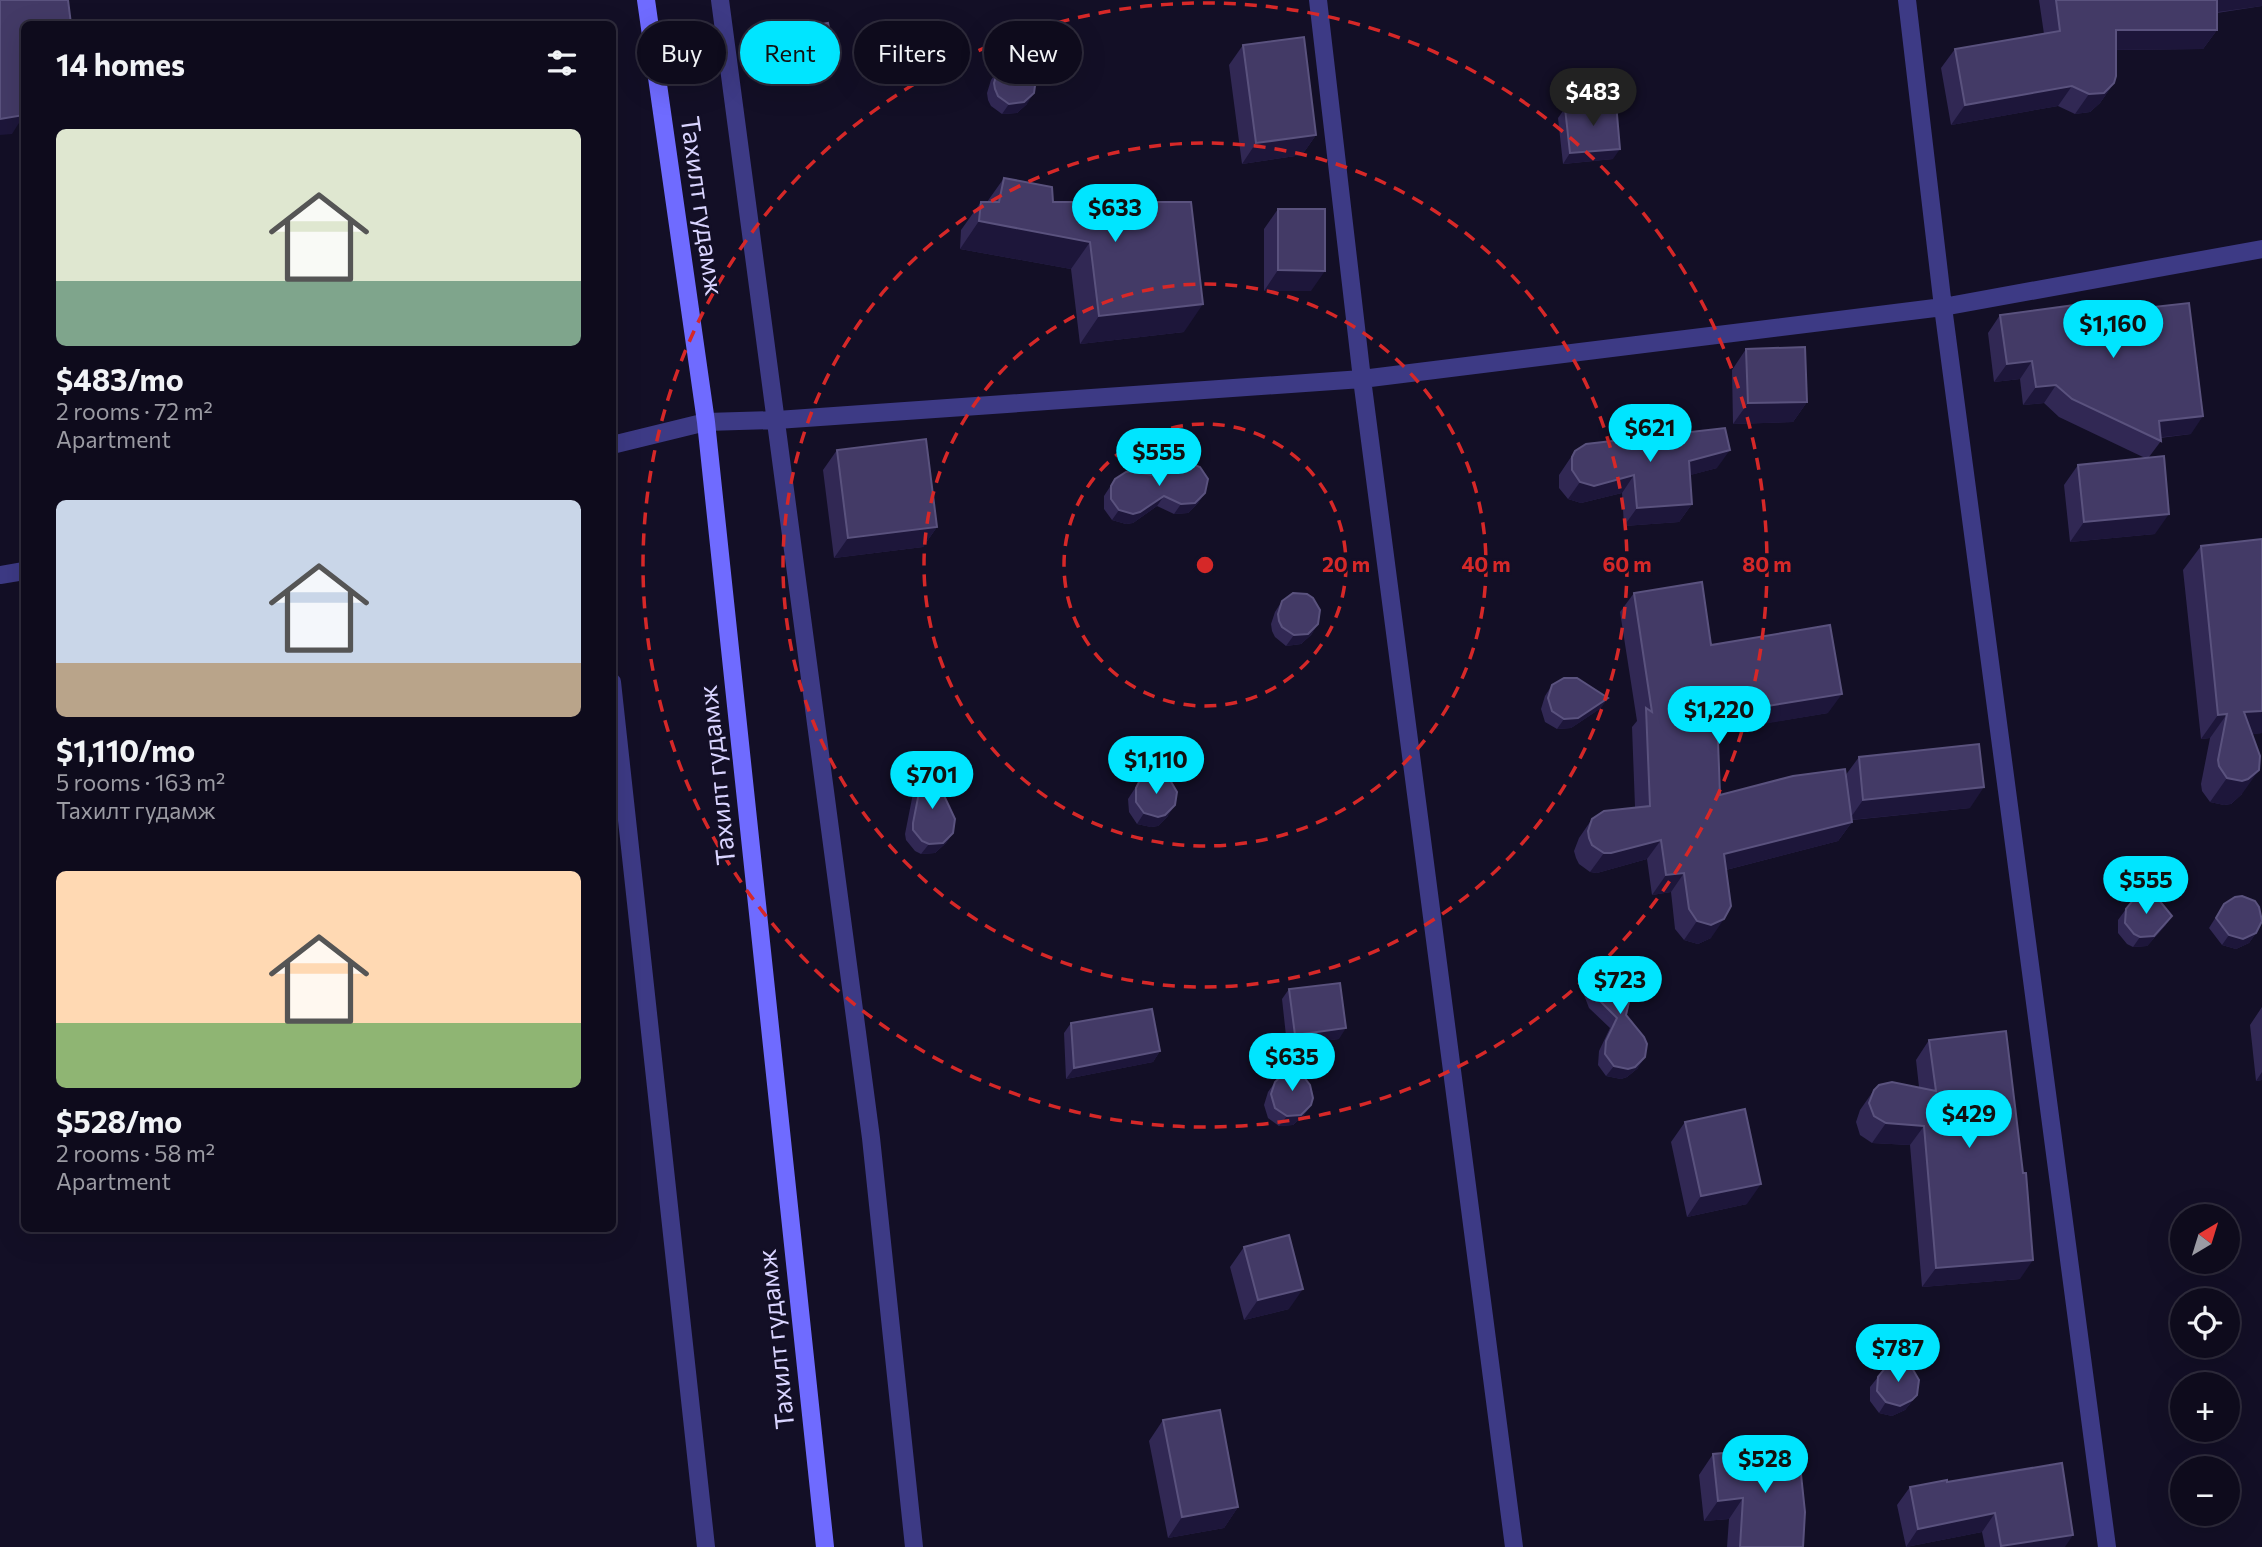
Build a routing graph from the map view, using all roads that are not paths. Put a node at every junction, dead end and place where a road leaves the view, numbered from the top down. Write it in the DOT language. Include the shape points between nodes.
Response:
graph roads {
  1 [pos="646,0"];
  2 [pos="720,0"];
  3 [pos="1318,0"];
  4 [pos="1907,0"];
  5 [pos="2262,249"];
  6 [pos="1943,307"];
  7 [pos="1362,379"];
  8 [pos="777,420"];
  9 [pos="706,422"];
  10 [pos="616,444"];
  11 [pos="21,572"];
  12 [pos="0,575"];
  13 [pos="616,719"];
  14 [pos="706,1547"];
  15 [pos="825,1547"];
  16 [pos="914,1547"];
  17 [pos="1514,1547"];
  18 [pos="2107,1547"];
  1 -- 9 [label="main road, Тахилт гудамж"];
  2 -- 8 [label="street"];
  3 -- 7 [label="street"];
  4 -- 6 [label="street"];
  5 -- 6 [label="street"];
  6 -- 7 [label="street"];
  6 -- 18 [label="street"];
  7 -- 8 [label="street"];
  7 -- 17 [label="street"];
  8 -- 9 [label="street"];
  8 -- 16 [label="street" via="871,1138"];
  9 -- 10 [label="street"];
  9 -- 15 [label="main road, Тахилт гудамж"];
  11 -- 12 [label="street"];
  13 -- 14 [label="street"];
}
